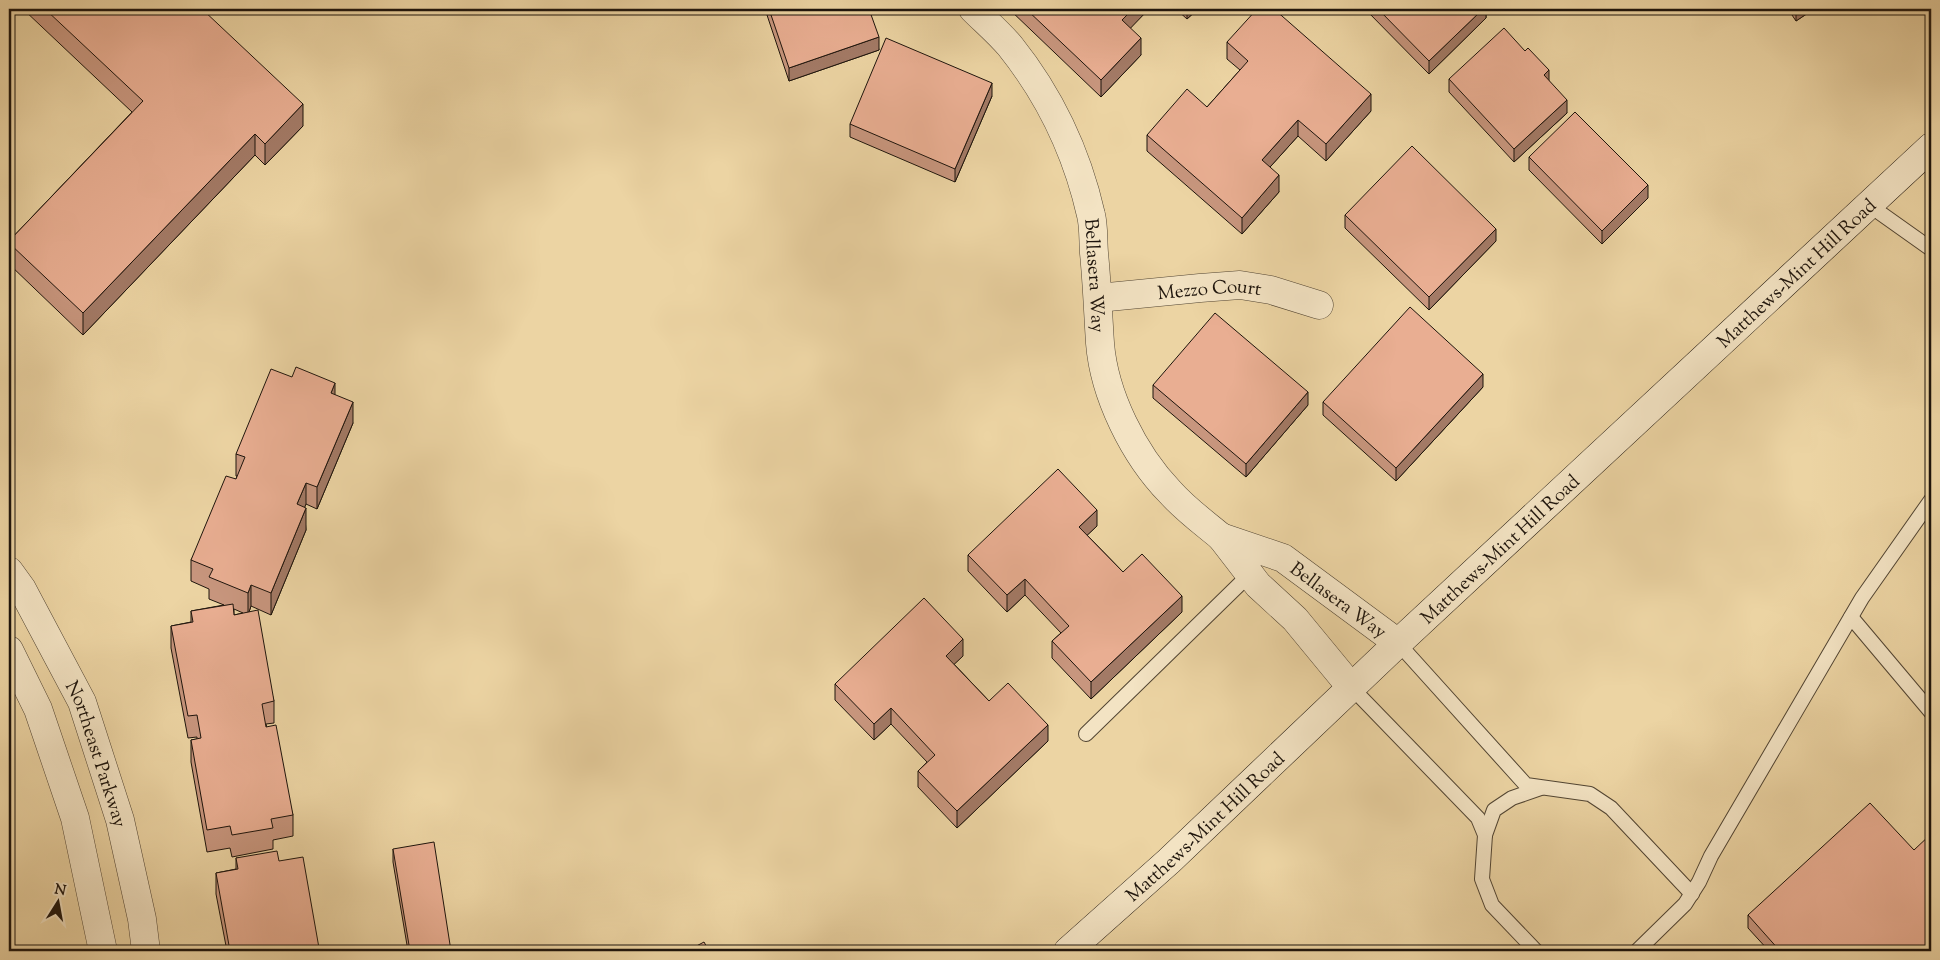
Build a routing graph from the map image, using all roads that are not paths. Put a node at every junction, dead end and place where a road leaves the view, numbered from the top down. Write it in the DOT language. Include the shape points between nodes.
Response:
graph roads {
  1 [pos="973,9"];
  2 [pos="1931,147"];
  3 [pos="1869,205"];
  4 [pos="1931,249"];
  5 [pos="1098,298"];
  6 [pos="1319,305"];
  7 [pos="1931,500"];
  8 [pos="1221,537"];
  9 [pos="9,571"];
  10 [pos="1250,574"];
  11 [pos="1851,617"];
  12 [pos="1398,643"];
  13 [pos="9,650"];
  14 [pos="1351,687"];
  15 [pos="1931,712"];
  16 [pos="1086,734"];
  17 [pos="1543,788"];
  18 [pos="1485,835"];
  19 [pos="1692,894"];
  20 [pos="103,951"];
  21 [pos="146,951"];
  22 [pos="1068,951"];
  23 [pos="1536,951"];
  24 [pos="1637,951"];
  1 -- 5 [label="street, Bellasera Way" via="1010,46 1050,104 1068,141 1082,177 1092,218"];
  2 -- 3 [label="street, Matthews-Mint Hill Road"];
  3 -- 4 [label="lane"];
  3 -- 12 [label="street, Matthews-Mint Hill Road"];
  5 -- 6 [label="street, Mezzo Court" via="1240,285 1271,290"];
  5 -- 8 [label="street, Bellasera Way" via="1100,346 1117,410 1150,468 1189,511"];
  7 -- 11 [label="lane"];
  8 -- 10 [label="street, Bellasera Way"];
  8 -- 12 [label="street, Bellasera Way" via="1283,558"];
  9 -- 21 [label="street, Northeast Parkway" via="22,589 82,702 120,820"];
  10 -- 14 [label="street, Bellasera Way" via="1295,619"];
  10 -- 16 [label="lane"];
  11 -- 15 [label="lane"];
  11 -- 19 [label="lane"];
  12 -- 14 [label="street, Matthews-Mint Hill Road"];
  12 -- 17 [label="lane" via="1526,785"];
  13 -- 20 [label="street, Northeast Parkway" via="38,709 75,818"];
  14 -- 18 [label="lane" via="1478,818"];
  14 -- 22 [label="street, Matthews-Mint Hill Road" via="1169,861"];
  17 -- 18 [label="lane" via="1512,798 1494,810"];
  17 -- 19 [label="lane" via="1590,794 1611,808"];
  18 -- 23 [label="lane" via="1482,879 1492,905"];
  19 -- 24 [label="lane"];
}
